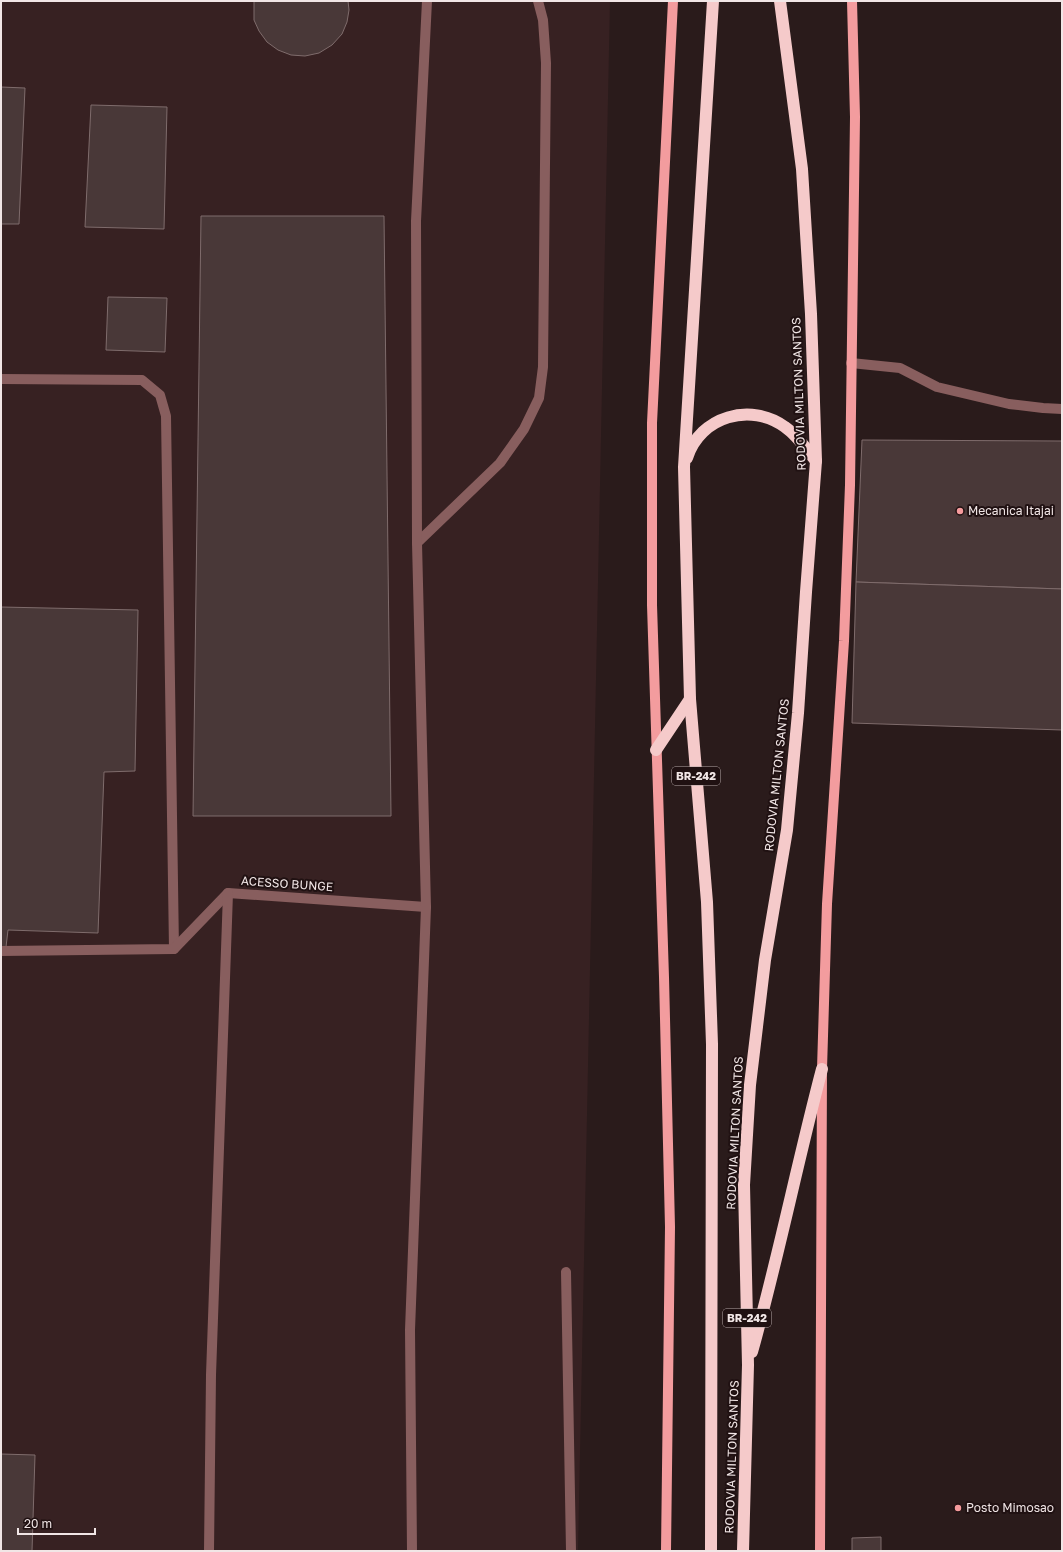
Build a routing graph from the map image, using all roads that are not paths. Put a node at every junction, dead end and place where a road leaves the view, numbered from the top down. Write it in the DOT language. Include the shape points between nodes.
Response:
graph roads {
  1 [pos="428,1"];
  2 [pos="538,1"];
  3 [pos="673,1"];
  4 [pos="713,1"];
  5 [pos="780,1"];
  6 [pos="852,1"];
  7 [pos="851,363"];
  8 [pos="1,379"];
  9 [pos="1062,409"];
  10 [pos="816,461"];
  11 [pos="684,467"];
  12 [pos="417,543"];
  13 [pos="690,699"];
  14 [pos="656,750"];
  15 [pos="228,893"];
  16 [pos="426,907"];
  17 [pos="174,949"];
  18 [pos="1,951"];
  19 [pos="822,1069"];
  20 [pos="566,1272"];
  21 [pos="748,1365"];
  22 [pos="209,1551"];
  23 [pos="412,1551"];
  24 [pos="571,1551"];
  25 [pos="666,1551"];
  26 [pos="711,1551"];
  27 [pos="743,1551"];
  28 [pos="820,1551"];
  1 -- 12 [label="lane" via="416,221"];
  2 -- 12 [label="lane" via="543,20 546,63 543,367 539,398 524,429 500,463"];
  3 -- 14 [label="main road, BR-242" via="652,423 652,605"];
  4 -- 11 [label="highway, RODOVIA MILTON SANTOS / BR-242"];
  5 -- 10 [label="highway, RODOVIA MILTON SANTOS / BR-242" via="802,169 811,314"];
  6 -- 7 [label="main road" via="855,117"];
  7 -- 9 [label="lane" via="900,368 937,387 1009,404"];
  7 -- 19 [label="main road" via="850,485 844,641 827,904"];
  8 -- 17 [label="lane" via="142,380 160,395 166,432"];
  10 -- 11 [label="highway" via="786,427 756,414 740,414 724,418 709,426 689,452"];
  10 -- 21 [label="highway, RODOVIA MILTON SANTOS / BR-242" via="787,830 765,960 750,1085 744,1185"];
  11 -- 13 [label="highway, RODOVIA MILTON SANTOS / BR-242"];
  12 -- 16 [label="lane"];
  13 -- 14 [label="highway"];
  13 -- 26 [label="highway, RODOVIA MILTON SANTOS / BR-242" via="707,902 712,1044"];
  14 -- 25 [label="main road, BR-242" via="670,1228"];
  15 -- 16 [label="lane, ACESSO BUNGE"];
  15 -- 17 [label="lane, ACESSO BUNGE"];
  15 -- 22 [label="lane" via="211,1375"];
  16 -- 23 [label="lane" via="410,1330"];
  17 -- 18 [label="lane"];
  19 -- 21 [label="highway" via="770,1288"];
  19 -- 28 [label="main road"];
  20 -- 24 [label="lane"];
  21 -- 27 [label="highway, RODOVIA MILTON SANTOS / BR-242"];
}
